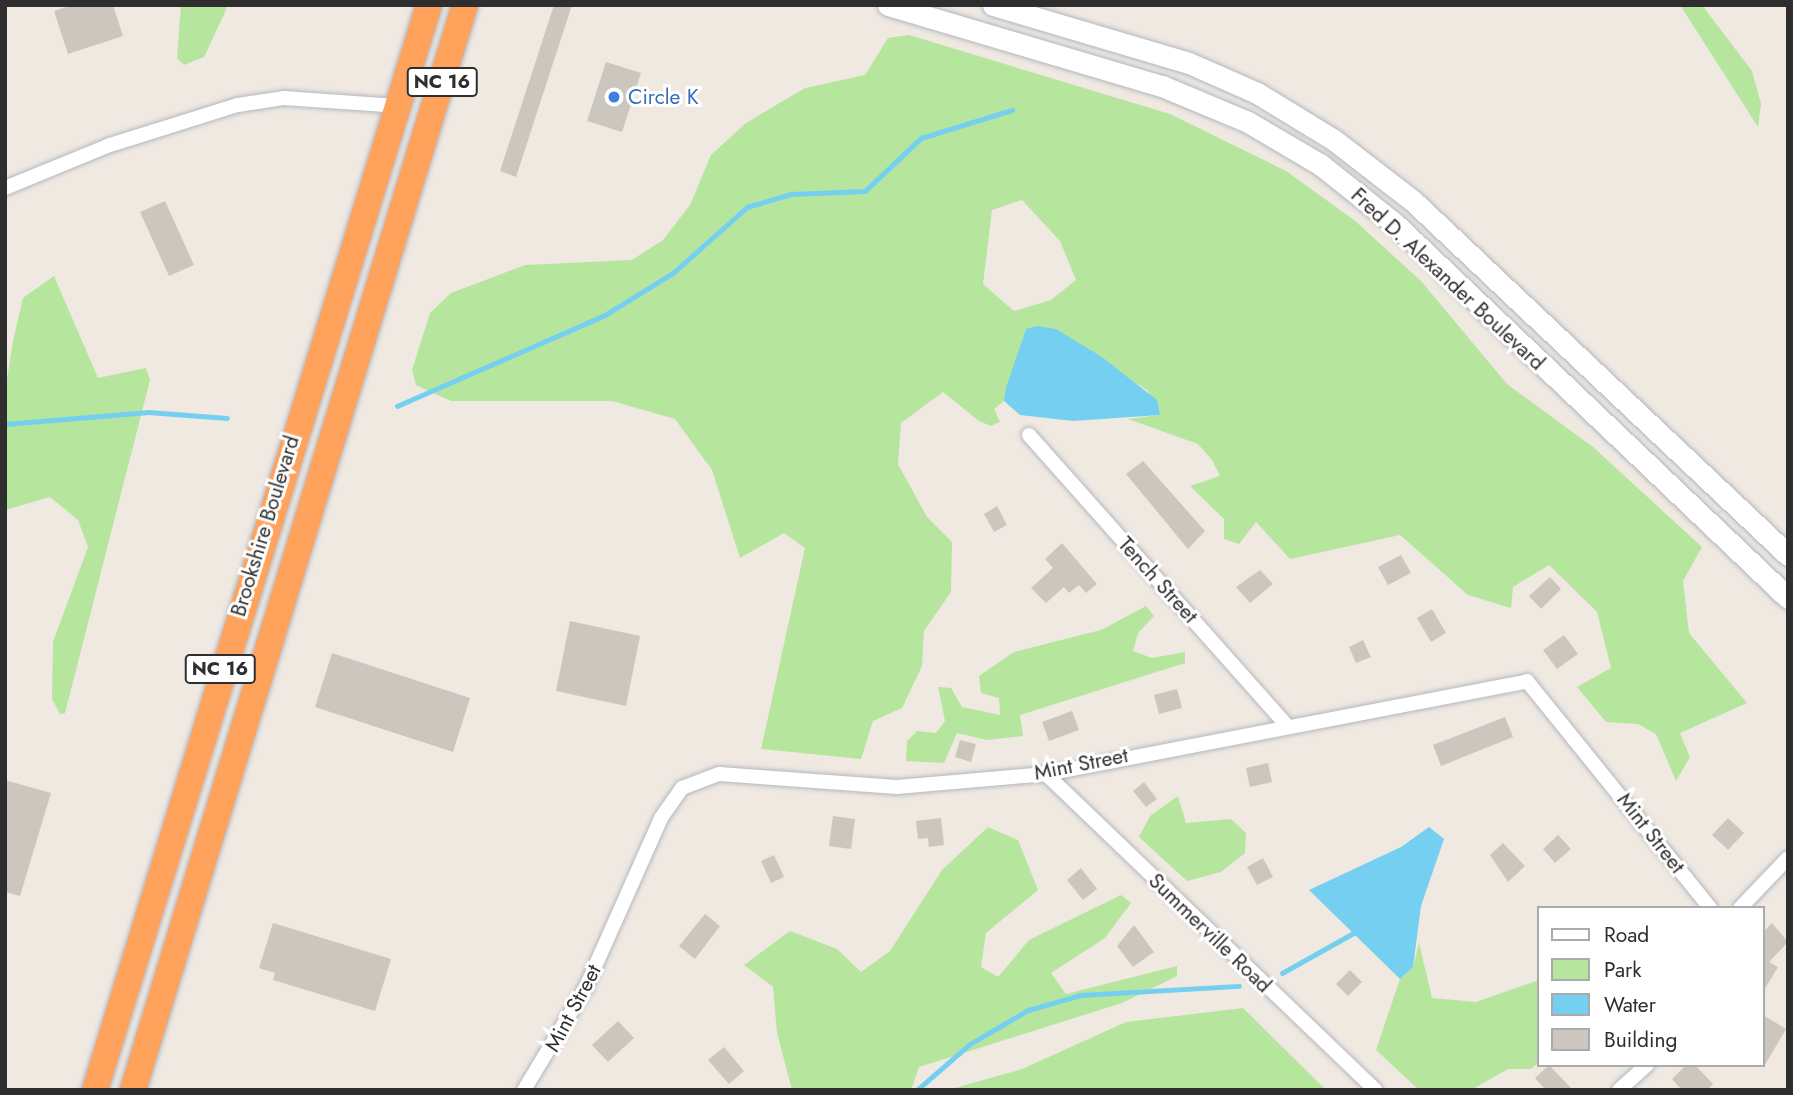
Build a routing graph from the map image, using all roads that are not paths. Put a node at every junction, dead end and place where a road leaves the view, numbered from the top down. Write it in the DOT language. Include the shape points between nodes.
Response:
graph roads {
  1 [pos="429,5"];
  2 [pos="443,5"];
  3 [pos="465,5"];
  4 [pos="888,5"];
  5 [pos="993,5"];
  6 [pos="436,101"];
  7 [pos="397,107"];
  8 [pos="5,188"];
  9 [pos="1536,319"];
  10 [pos="1516,341"];
  11 [pos="355,361"];
  12 [pos="1029,436"];
  13 [pos="1788,555"];
  14 [pos="1788,598"];
  15 [pos="1286,724"];
  16 [pos="1046,774"];
  17 [pos="1788,858"];
  18 [pos="1708,906"];
  19 [pos="1742,906"];
  20 [pos="1645,1067"];
  21 [pos="95,1090"];
  22 [pos="133,1090"];
  23 [pos="524,1090"];
  24 [pos="1375,1090"];
  25 [pos="1619,1090"];
  1 -- 7 [label="highway, Brookshire Boulevard / NC 16"];
  2 -- 6 [label="highway" via="420,84"];
  3 -- 6 [label="highway, Brookshire Boulevard / NC 16"];
  4 -- 10 [label="main road, Fred D. Alexander Boulevard" via="1162,86 1248,122 1360,194"];
  5 -- 9 [label="main road, Fred D. Alexander Boulevard" via="1189,63 1289,111 1413,201"];
  6 -- 11 [label="highway, Brookshire Boulevard / NC 16"];
  7 -- 8 [label="street" via="284,98 239,105 110,145"];
  7 -- 11 [label="highway" via="403,128 376,215"];
  7 -- 21 [label="highway, Brookshire Boulevard / NC 16"];
  9 -- 10 [label="main road"];
  9 -- 13 [label="main road, Fred D. Alexander Boulevard"];
  10 -- 14 [label="main road, Fred D. Alexander Boulevard"];
  11 -- 22 [label="highway, Brookshire Boulevard / NC 16"];
  12 -- 15 [label="street, Tench Street"];
  15 -- 16 [label="street, Mint Street"];
  15 -- 18 [label="street, Mint Street" via="1531,682"];
  16 -- 23 [label="street, Mint Street" via="897,787 719,774 691,782 661,818 597,965"];
  16 -- 24 [label="street, Summerville Road"];
  17 -- 19 [label="street"];
  20 -- 25 [label="street"];
}
